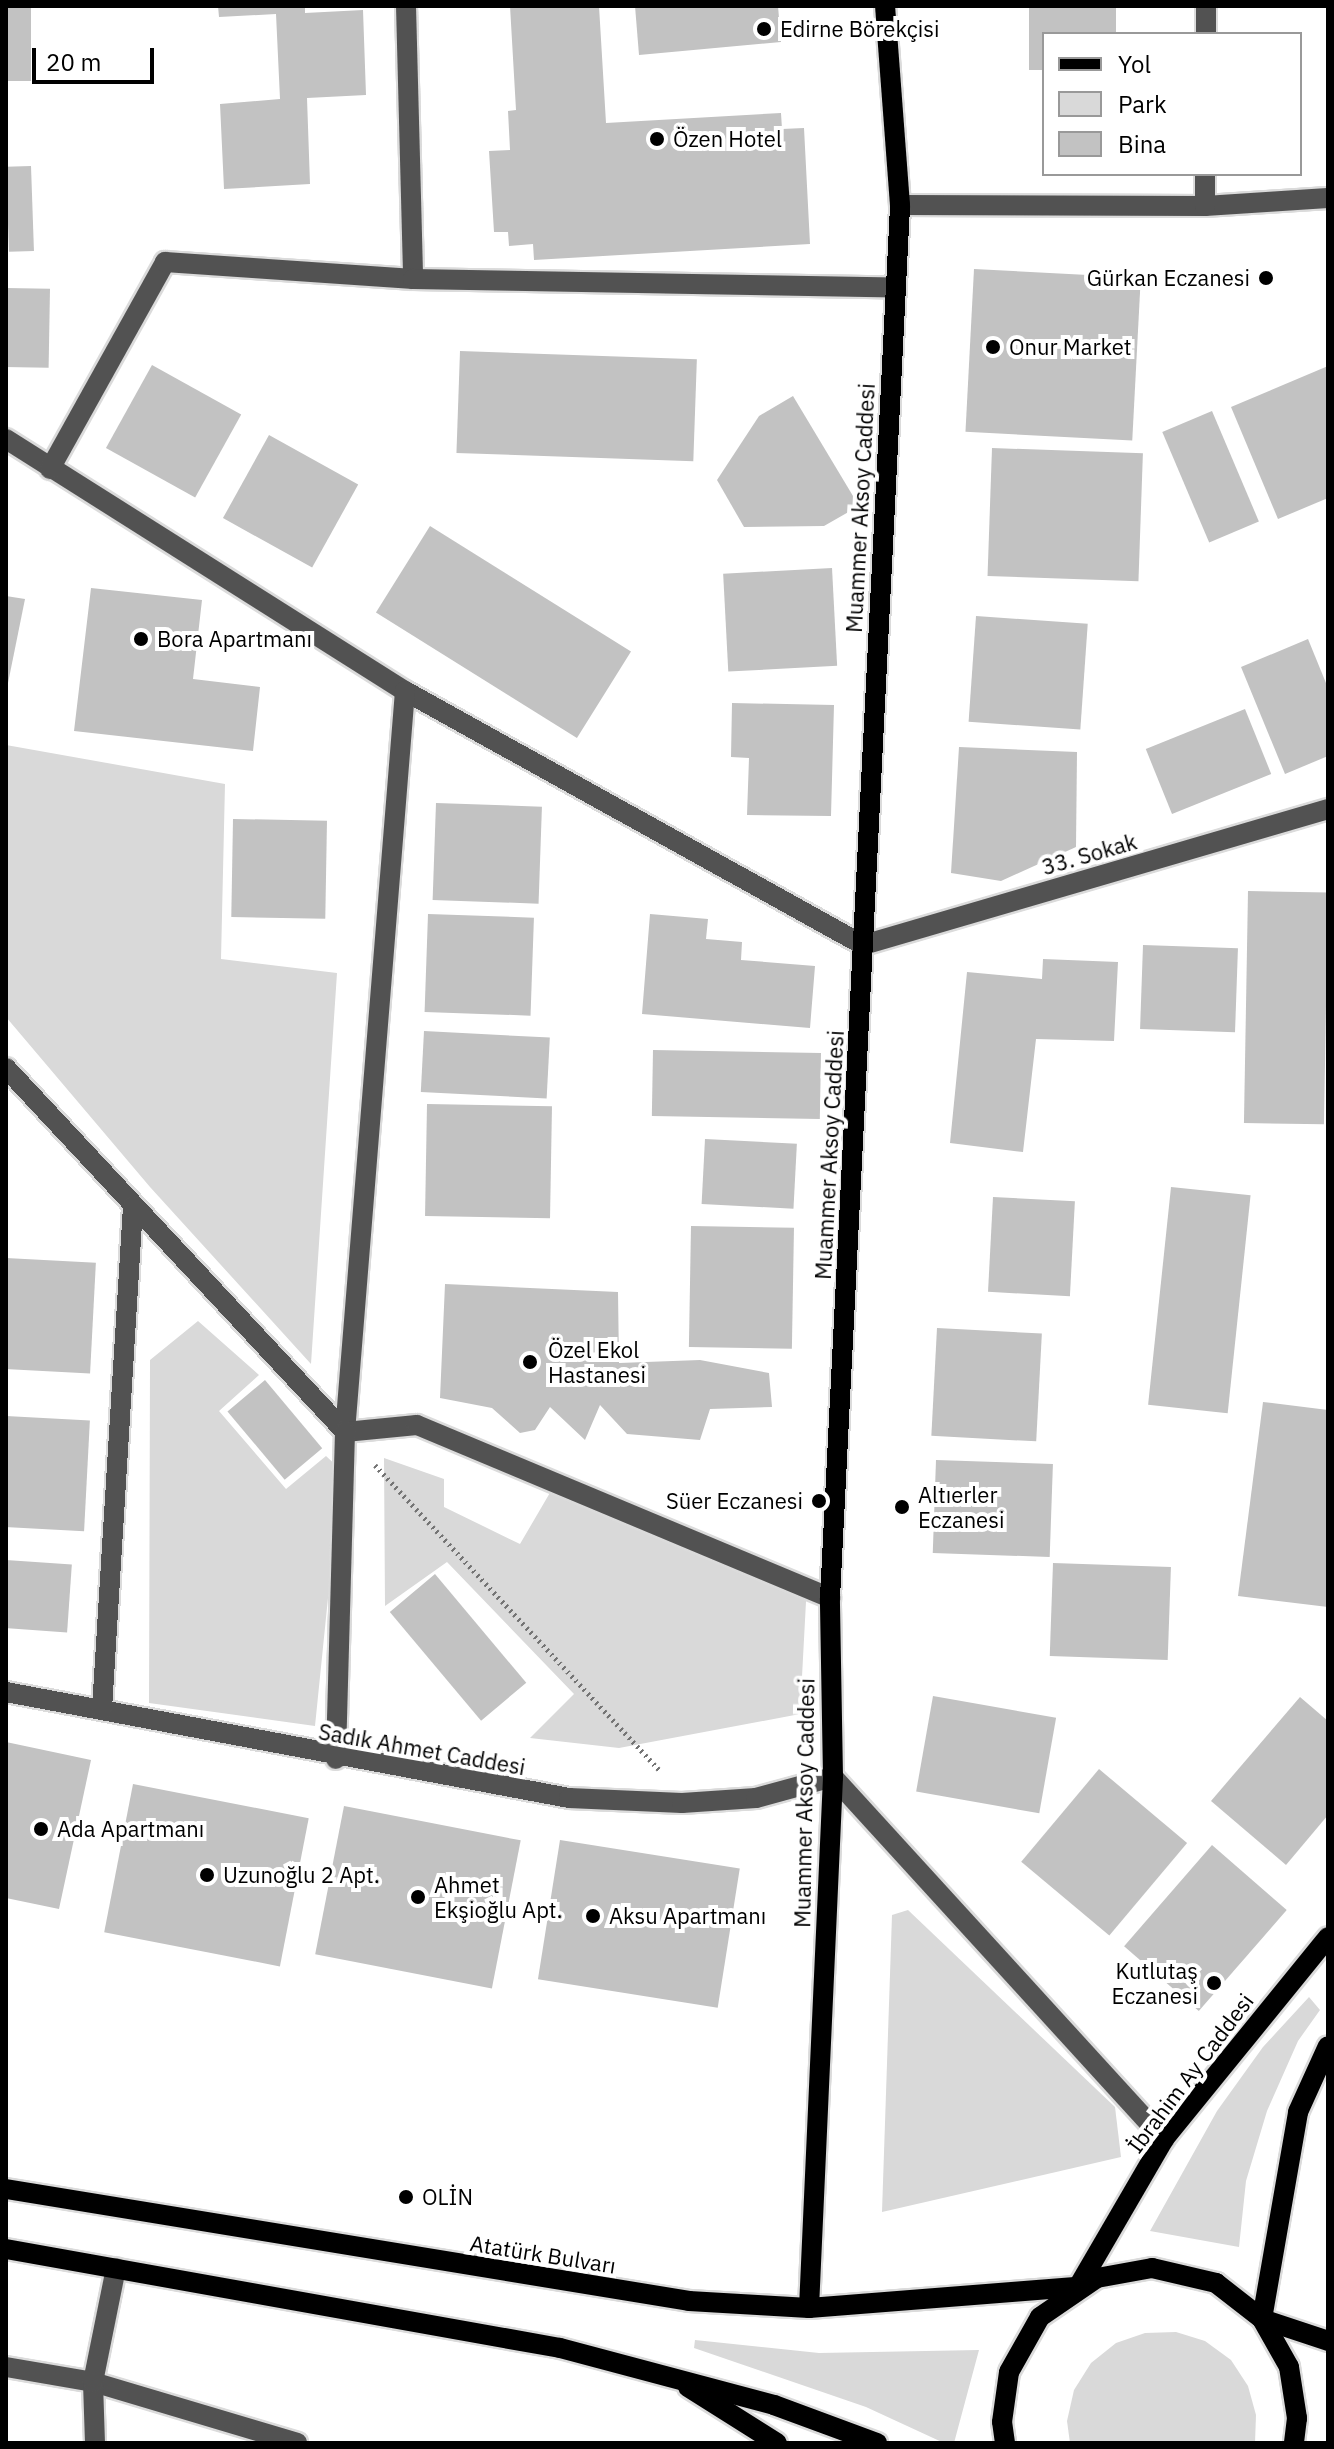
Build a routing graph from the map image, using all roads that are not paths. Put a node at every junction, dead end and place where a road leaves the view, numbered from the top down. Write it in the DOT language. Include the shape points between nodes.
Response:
graph roads {
  1 [pos="406,6"];
  2 [pos="885,6"];
  3 [pos="1206,6"];
  4 [pos="1206,32"];
  5 [pos="1205,176"];
  6 [pos="1328,198"];
  7 [pos="900,205"];
  8 [pos="1205,206"];
  9 [pos="413,279"];
  10 [pos="895,287"];
  11 [pos="6,439"];
  12 [pos="50,469"];
  13 [pos="405,691"];
  14 [pos="1328,809"];
  15 [pos="863,945"];
  16 [pos="6,1068"];
  17 [pos="133,1206"];
  18 [pos="345,1432"];
  19 [pos="830,1598"];
  20 [pos="6,1692"];
  21 [pos="102,1709"];
  22 [pos="336,1759"];
  23 [pos="833,1777"];
  24 [pos="1328,1937"];
  25 [pos="1328,2046"];
  26 [pos="1164,2139"];
  27 [pos="6,2189"];
  28 [pos="6,2249"];
  29 [pos="116,2268"];
  30 [pos="1078,2287"];
  31 [pos="809,2308"];
  32 [pos="1262,2319"];
  33 [pos="1328,2341"];
  34 [pos="6,2367"];
  35 [pos="668,2374"];
  36 [pos="93,2382"];
  37 [pos="95,2443"];
  38 [pos="297,2443"];
  39 [pos="777,2443"];
  40 [pos="877,2443"];
  41 [pos="1005,2443"];
  42 [pos="1294,2443"];
  1 -- 9 [label="street"];
  2 -- 7 [label="main road, Muammer Aksoy Caddesi"];
  3 -- 4 [label="street"];
  5 -- 8 [label="street"];
  6 -- 8 [label="street"];
  7 -- 8 [label="street"];
  7 -- 10 [label="main road, Muammer Aksoy Caddesi"];
  9 -- 10 [label="street"];
  9 -- 12 [label="street" via="165,262"];
  10 -- 15 [label="main road, Muammer Aksoy Caddesi"];
  11 -- 12 [label="street"];
  12 -- 13 [label="street"];
  13 -- 15 [label="street"];
  13 -- 18 [label="street"];
  14 -- 15 [label="street, 33. Sokak"];
  15 -- 19 [label="main road, Muammer Aksoy Caddesi"];
  16 -- 17 [label="street"];
  17 -- 18 [label="street"];
  17 -- 21 [label="street"];
  18 -- 19 [label="street" via="417,1425"];
  18 -- 22 [label="street"];
  19 -- 23 [label="main road, Muammer Aksoy Caddesi"];
  20 -- 21 [label="street, Sadık Ahmet Caddesi"];
  21 -- 22 [label="street, Sadık Ahmet Caddesi"];
  22 -- 23 [label="street, Sadık Ahmet Caddesi" via="569,1798 682,1803 756,1798"];
  23 -- 26 [label="street"];
  23 -- 31 [label="main road, Muammer Aksoy Caddesi"];
  24 -- 26 [label="main road, İbrahim Ay Caddesi"];
  25 -- 32 [label="main road" via="1298,2112 1280,2190"];
  26 -- 30 [label="main road, İbrahim Ay Caddesi"];
  27 -- 31 [label="main road, Atatürk Bulvarı" via="689,2301"];
  28 -- 29 [label="main road"];
  29 -- 35 [label="main road" via="475,2331"];
  29 -- 36 [label="street"];
  30 -- 31 [label="main road, Atatürk Bulvarı"];
  30 -- 32 [label="main road" via="1116,2272 1168,2269 1216,2283"];
  30 -- 41 [label="main road" via="1040,2317 1017,2352 1004,2393"];
  32 -- 33 [label="main road"];
  32 -- 42 [label="main road" via="1280,2347 1295,2389"];
  34 -- 36 [label="street"];
  35 -- 39 [label="main road"];
  35 -- 40 [label="main road"];
  36 -- 37 [label="street"];
  36 -- 38 [label="street"];
}
